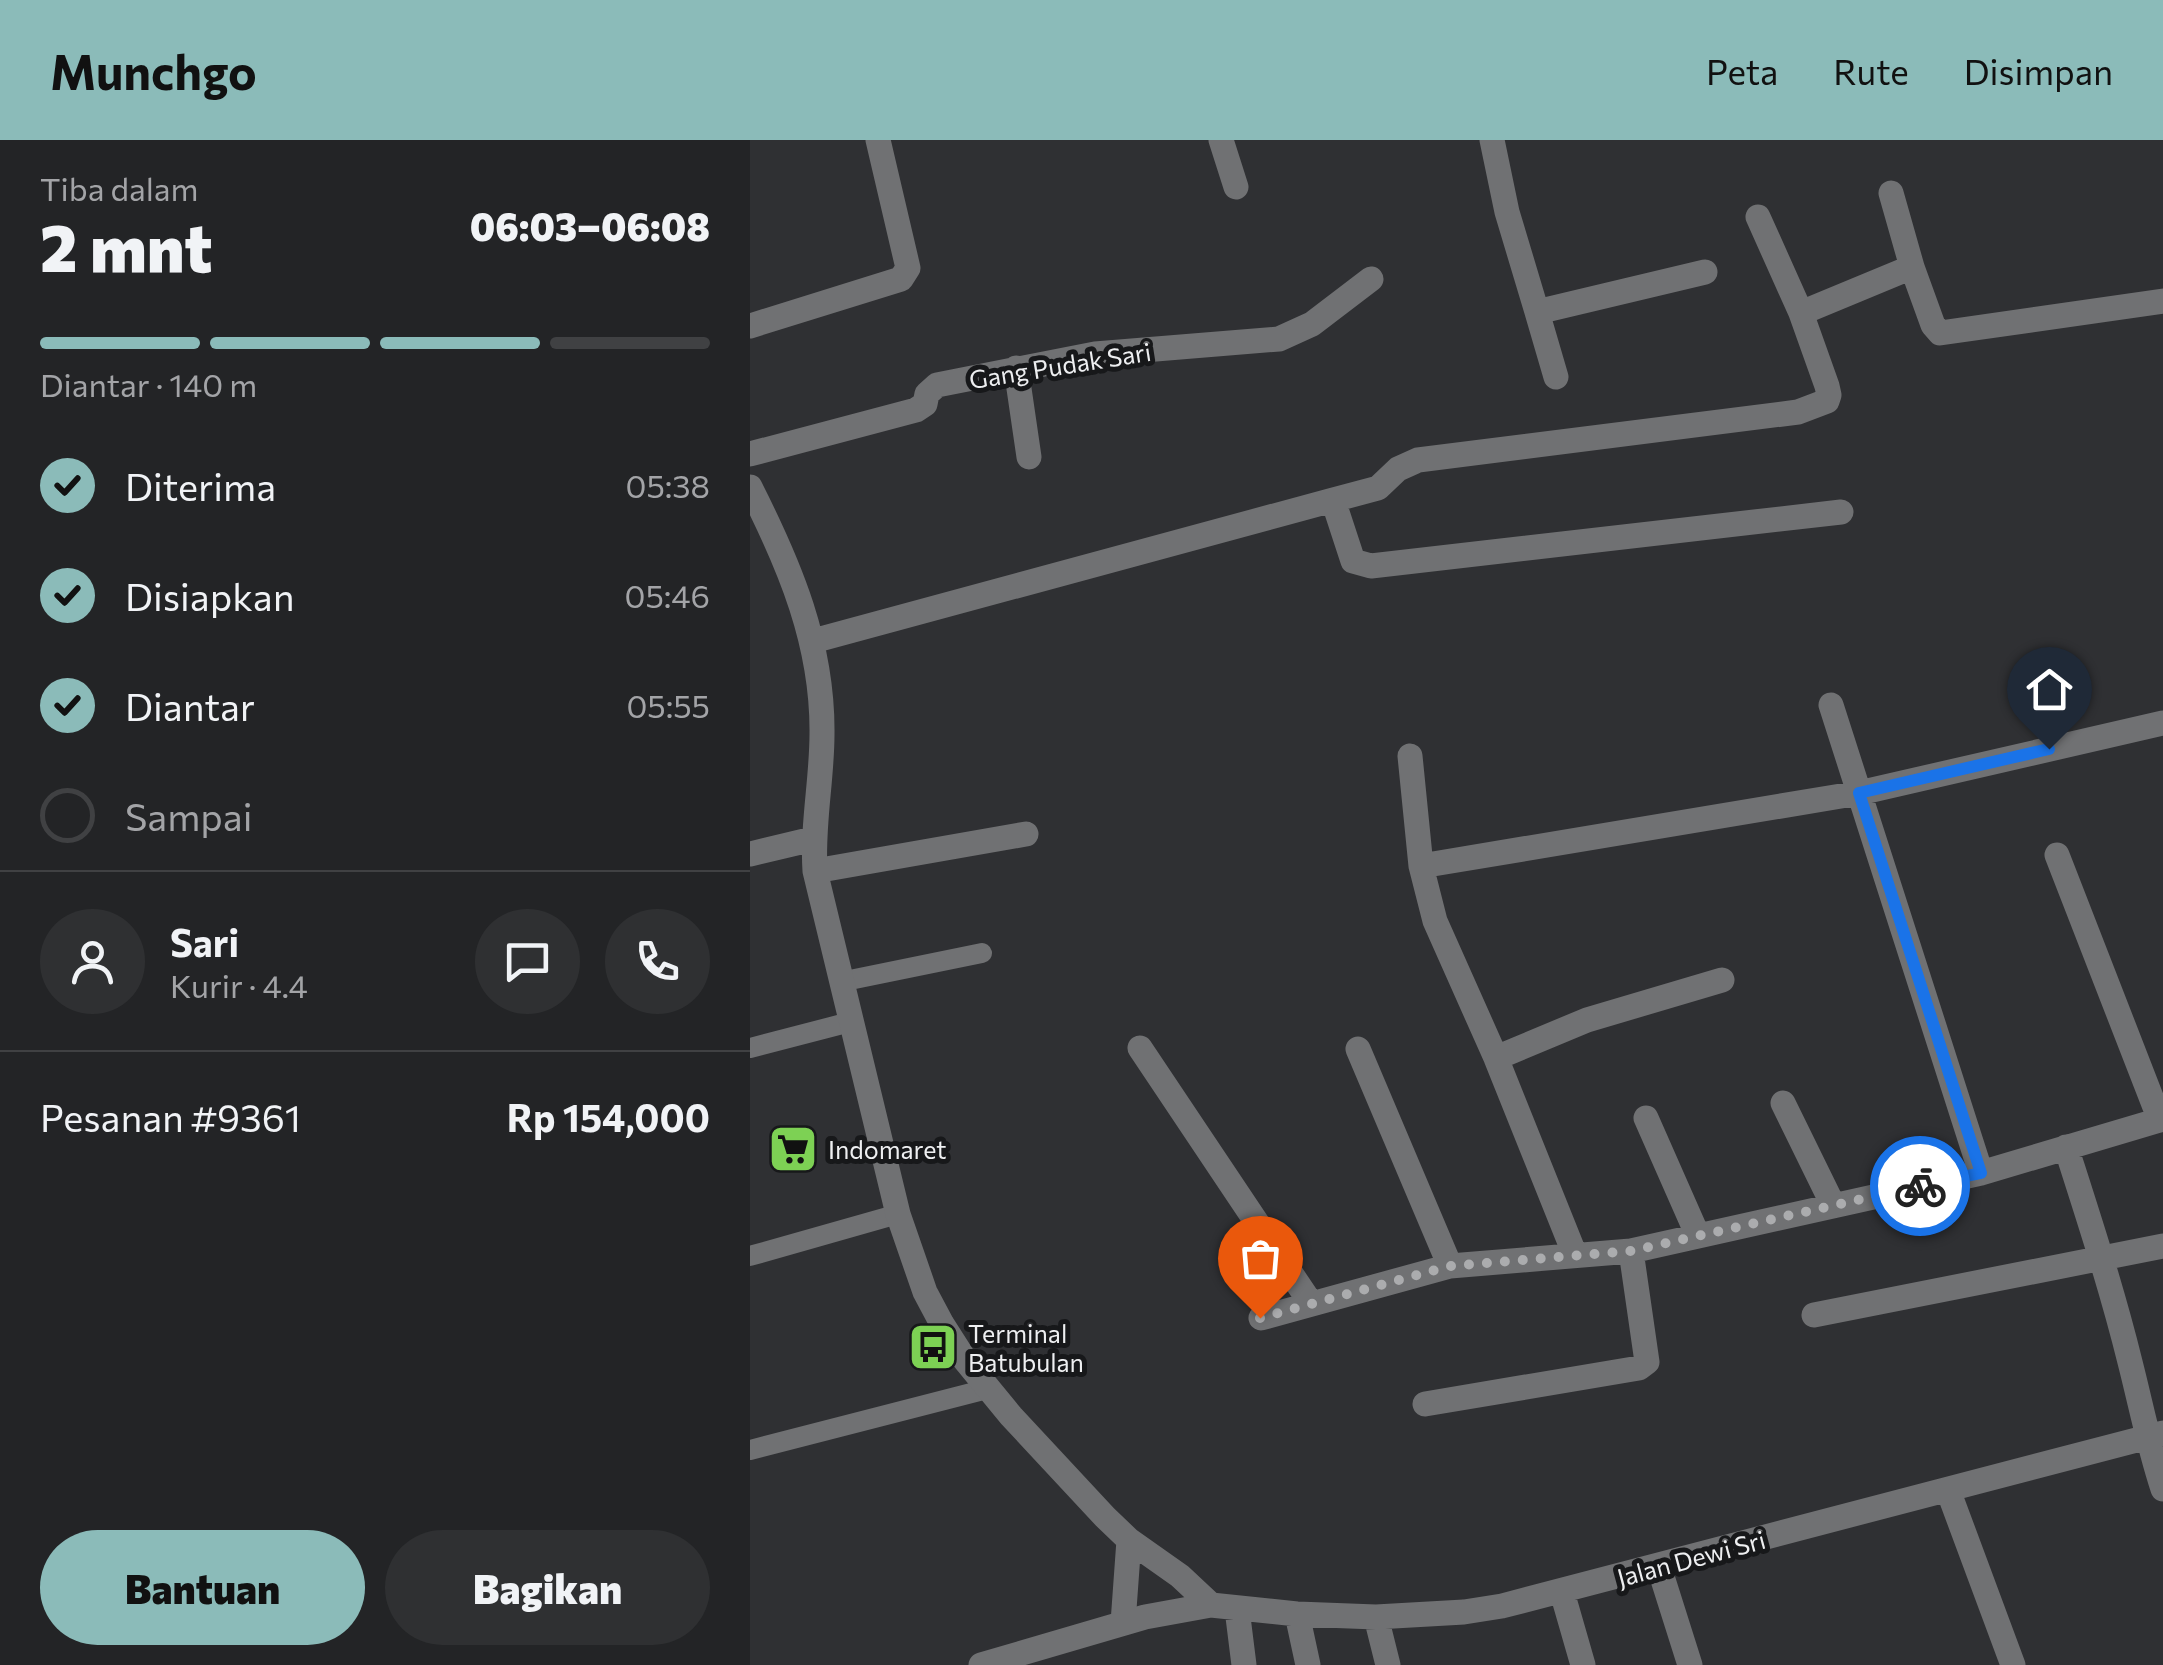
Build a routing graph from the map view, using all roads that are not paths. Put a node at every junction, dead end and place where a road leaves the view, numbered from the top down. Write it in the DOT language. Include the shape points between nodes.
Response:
graph roads {
  1 [pos="878,140"];
  2 [pos="1221,140"];
  3 [pos="1492,140"];
  4 [pos="1236,188"];
  5 [pos="1891,193"];
  6 [pos="1758,218"];
  7 [pos="1912,266"];
  8 [pos="1705,272"];
  9 [pos="1371,279"];
  10 [pos="2163,301"];
  11 [pos="1537,312"];
  12 [pos="1801,312"];
  13 [pos="750,326"];
  14 [pos="1016,368"];
  15 [pos="1556,377"];
  16 [pos="750,454"];
  17 [pos="1028,457"];
  18 [pos="750,487"];
  19 [pos="1332,500"];
  20 [pos="1841,512"];
  21 [pos="814,641"];
  22 [pos="1831,705"];
  23 [pos="2163,723"];
  24 [pos="1410,756"];
  25 [pos="1859,793"];
  26 [pos="1026,834"];
  27 [pos="813,839"];
  28 [pos="750,854"];
  29 [pos="2057,855"];
  30 [pos="1421,866"];
  31 [pos="815,871"];
  32 [pos="982,953"];
  33 [pos="1722,980"];
  34 [pos="840,982"];
  35 [pos="850,1022"];
  36 [pos="750,1048"];
  37 [pos="1140,1048"];
  38 [pos="1358,1049"];
  39 [pos="1496,1058"];
  40 [pos="1783,1103"];
  41 [pos="1646,1118"];
  42 [pos="2161,1120"];
  43 [pos="2066,1147"];
  44 [pos="1981,1173"];
  45 [pos="1833,1205"];
  46 [pos="898,1214"];
  47 [pos="1698,1236"];
  48 [pos="2163,1246"];
  49 [pos="1631,1251"];
  50 [pos="750,1256"];
  51 [pos="1575,1256"];
  52 [pos="2102,1259"];
  53 [pos="1450,1266"];
  54 [pos="1310,1302"];
  55 [pos="1814,1315"];
  56 [pos="1260,1318"];
  57 [pos="987,1389"];
  58 [pos="1424,1404"];
  59 [pos="2154,1435"];
  60 [pos="750,1450"];
  61 [pos="2163,1489"];
  62 [pos="1948,1490"];
  63 [pos="1129,1540"];
  64 [pos="1659,1567"];
  65 [pos="1562,1592"];
  66 [pos="1210,1605"];
  67 [pos="1237,1609"];
  68 [pos="1297,1614"];
  69 [pos="1376,1617"];
  70 [pos="1123,1623"];
  71 [pos="981,1665"];
  72 [pos="1244,1665"];
  73 [pos="1308,1665"];
  74 [pos="1388,1665"];
  75 [pos="1583,1665"];
  76 [pos="1690,1665"];
  77 [pos="2013,1665"];
  1 -- 13 [label="street" via="906,275"];
  2 -- 4 [label="street"];
  3 -- 11 [label="street"];
  5 -- 7 [label="street"];
  6 -- 12 [label="street"];
  7 -- 10 [label="street" via="1940,333"];
  7 -- 12 [label="street"];
  8 -- 11 [label="street"];
  9 -- 14 [label="street, Gang Pudak Sari" via="1312,324 1278,340 1096,354"];
  11 -- 15 [label="street"];
  12 -- 19 [label="street" via="1829,395 1814,408 1418,460 1378,488"];
  14 -- 16 [label="street, Gang Pudak Sari" via="938,385 916,410"];
  14 -- 17 [label="street"];
  18 -- 21 [label="street"];
  19 -- 20 [label="street" via="1353,561 1370,566"];
  19 -- 21 [label="street"];
  21 -- 27 [label="street" via="822,738"];
  22 -- 25 [label="street"];
  23 -- 25 [label="street"];
  24 -- 30 [label="street"];
  25 -- 30 [label="street"];
  25 -- 44 [label="street"];
  26 -- 31 [label="street"];
  27 -- 28 [label="street"];
  27 -- 31 [label="street"];
  29 -- 42 [label="street"];
  30 -- 39 [label="street" via="1436,922"];
  31 -- 34 [label="street"];
  32 -- 34 [label="lane"];
  33 -- 39 [label="street" via="1587,1020"];
  34 -- 35 [label="street"];
  35 -- 36 [label="lane"];
  35 -- 46 [label="street"];
  37 -- 54 [label="street"];
  38 -- 53 [label="street"];
  39 -- 51 [label="street"];
  40 -- 45 [label="street"];
  41 -- 47 [label="street"];
  42 -- 43 [label="street"];
  43 -- 44 [label="street"];
  43 -- 52 [label="street"];
  44 -- 45 [label="street"];
  45 -- 47 [label="street"];
  46 -- 50 [label="lane"];
  46 -- 57 [label="street" via="925,1292"];
  47 -- 49 [label="street"];
  48 -- 52 [label="street"];
  49 -- 51 [label="street"];
  49 -- 58 [label="street" via="1647,1362 1639,1368"];
  51 -- 53 [label="street"];
  52 -- 55 [label="street"];
  52 -- 59 [label="street"];
  53 -- 54 [label="street"];
  54 -- 56 [label="street"];
  57 -- 60 [label="lane"];
  57 -- 63 [label="street"];
  59 -- 61 [label="street"];
  59 -- 62 [label="street, Jalan Dewi Sri"];
  62 -- 64 [label="street, Jalan Dewi Sri"];
  62 -- 77 [label="street"];
  63 -- 66 [label="street"];
  63 -- 70 [label="street"];
  64 -- 65 [label="street, Jalan Dewi Sri"];
  64 -- 76 [label="street"];
  65 -- 69 [label="street, Jalan Dewi Sri" via="1464,1612"];
  65 -- 75 [label="street"];
  66 -- 67 [label="street, Jalan Dewi Sri"];
  66 -- 70 [label="street"];
  67 -- 68 [label="street, Jalan Dewi Sri"];
  67 -- 72 [label="street"];
  68 -- 69 [label="street, Jalan Dewi Sri"];
  68 -- 73 [label="street"];
  69 -- 74 [label="street"];
  70 -- 71 [label="street"];
}
